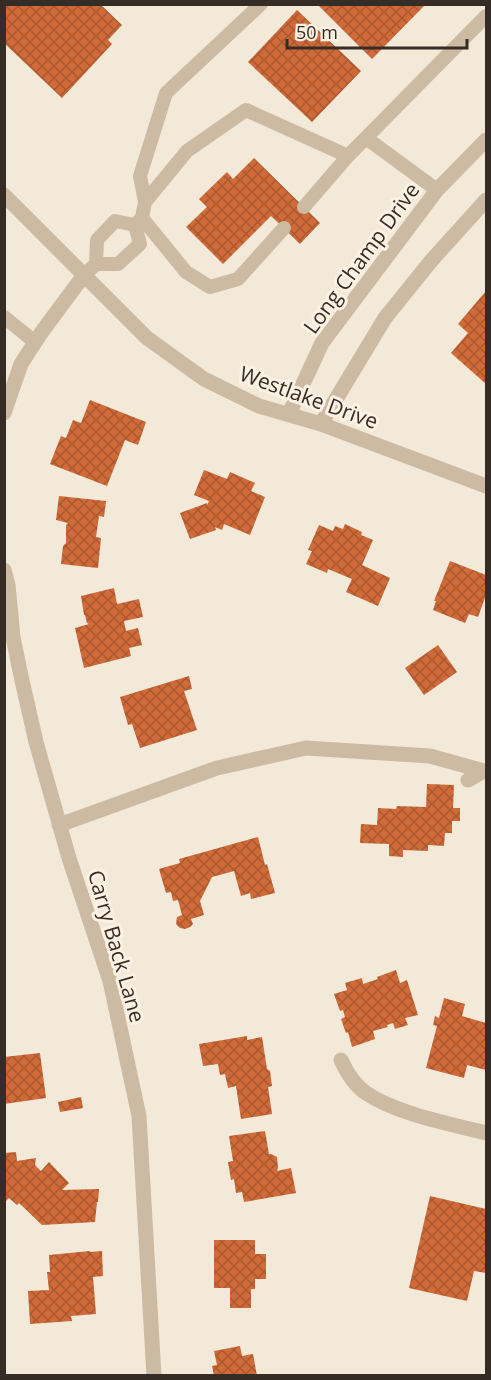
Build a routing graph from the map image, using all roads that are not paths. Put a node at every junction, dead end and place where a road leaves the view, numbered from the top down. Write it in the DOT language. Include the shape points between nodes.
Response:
graph roads {
  1 [pos="259,5"];
  2 [pos="486,16"];
  3 [pos="366,138"];
  4 [pos="486,140"];
  5 [pos="348,156"];
  6 [pos="437,190"];
  7 [pos="4,195"];
  8 [pos="486,200"];
  9 [pos="146,201"];
  10 [pos="304,207"];
  11 [pos="138,221"];
  12 [pos="284,228"];
  13 [pos="90,270"];
  14 [pos="4,317"];
  15 [pos="35,342"];
  16 [pos="4,413"];
  17 [pos="289,414"];
  18 [pos="321,423"];
  19 [pos="486,486"];
  20 [pos="4,570"];
  21 [pos="468,780"];
  22 [pos="59,825"];
  23 [pos="341,1060"];
  24 [pos="486,1133"];
  25 [pos="154,1376"];
  1 -- 9 [label="lane" via="166,93 140,176"];
  2 -- 3 [label="lane"];
  3 -- 5 [label="lane"];
  3 -- 6 [label="lane"];
  4 -- 6 [label="street, Long Champ Drive"];
  5 -- 9 [label="lane" via="246,110 187,151"];
  5 -- 10 [label="lane"];
  6 -- 17 [label="street, Long Champ Drive" via="322,343"];
  7 -- 13 [label="street, Westlake Drive"];
  8 -- 18 [label="street" via="385,318"];
  9 -- 11 [label="lane"];
  11 -- 12 [label="lane" via="186,272 210,287 238,279"];
  11 -- 13 [label="lane" via="115,221 97,240"];
  11 -- 13 [label="lane" via="140,244 118,264"];
  13 -- 15 [label="street"];
  13 -- 17 [label="street, Westlake Drive" via="147,338 204,379 259,406"];
  14 -- 15 [label="lane"];
  15 -- 16 [label="street" via="21,364"];
  17 -- 18 [label="street, Westlake Drive"];
  18 -- 19 [label="street, Westlake Drive"];
  20 -- 22 [label="street, Carry Back Lane" via="21,676"];
  21 -- 22 [label="street" via="484,771 430,756 306,748 217,768"];
  22 -- 25 [label="street, Carry Back Lane" via="110,981 139,1116"];
  23 -- 24 [label="street" via="365,1093 400,1110"];
}
